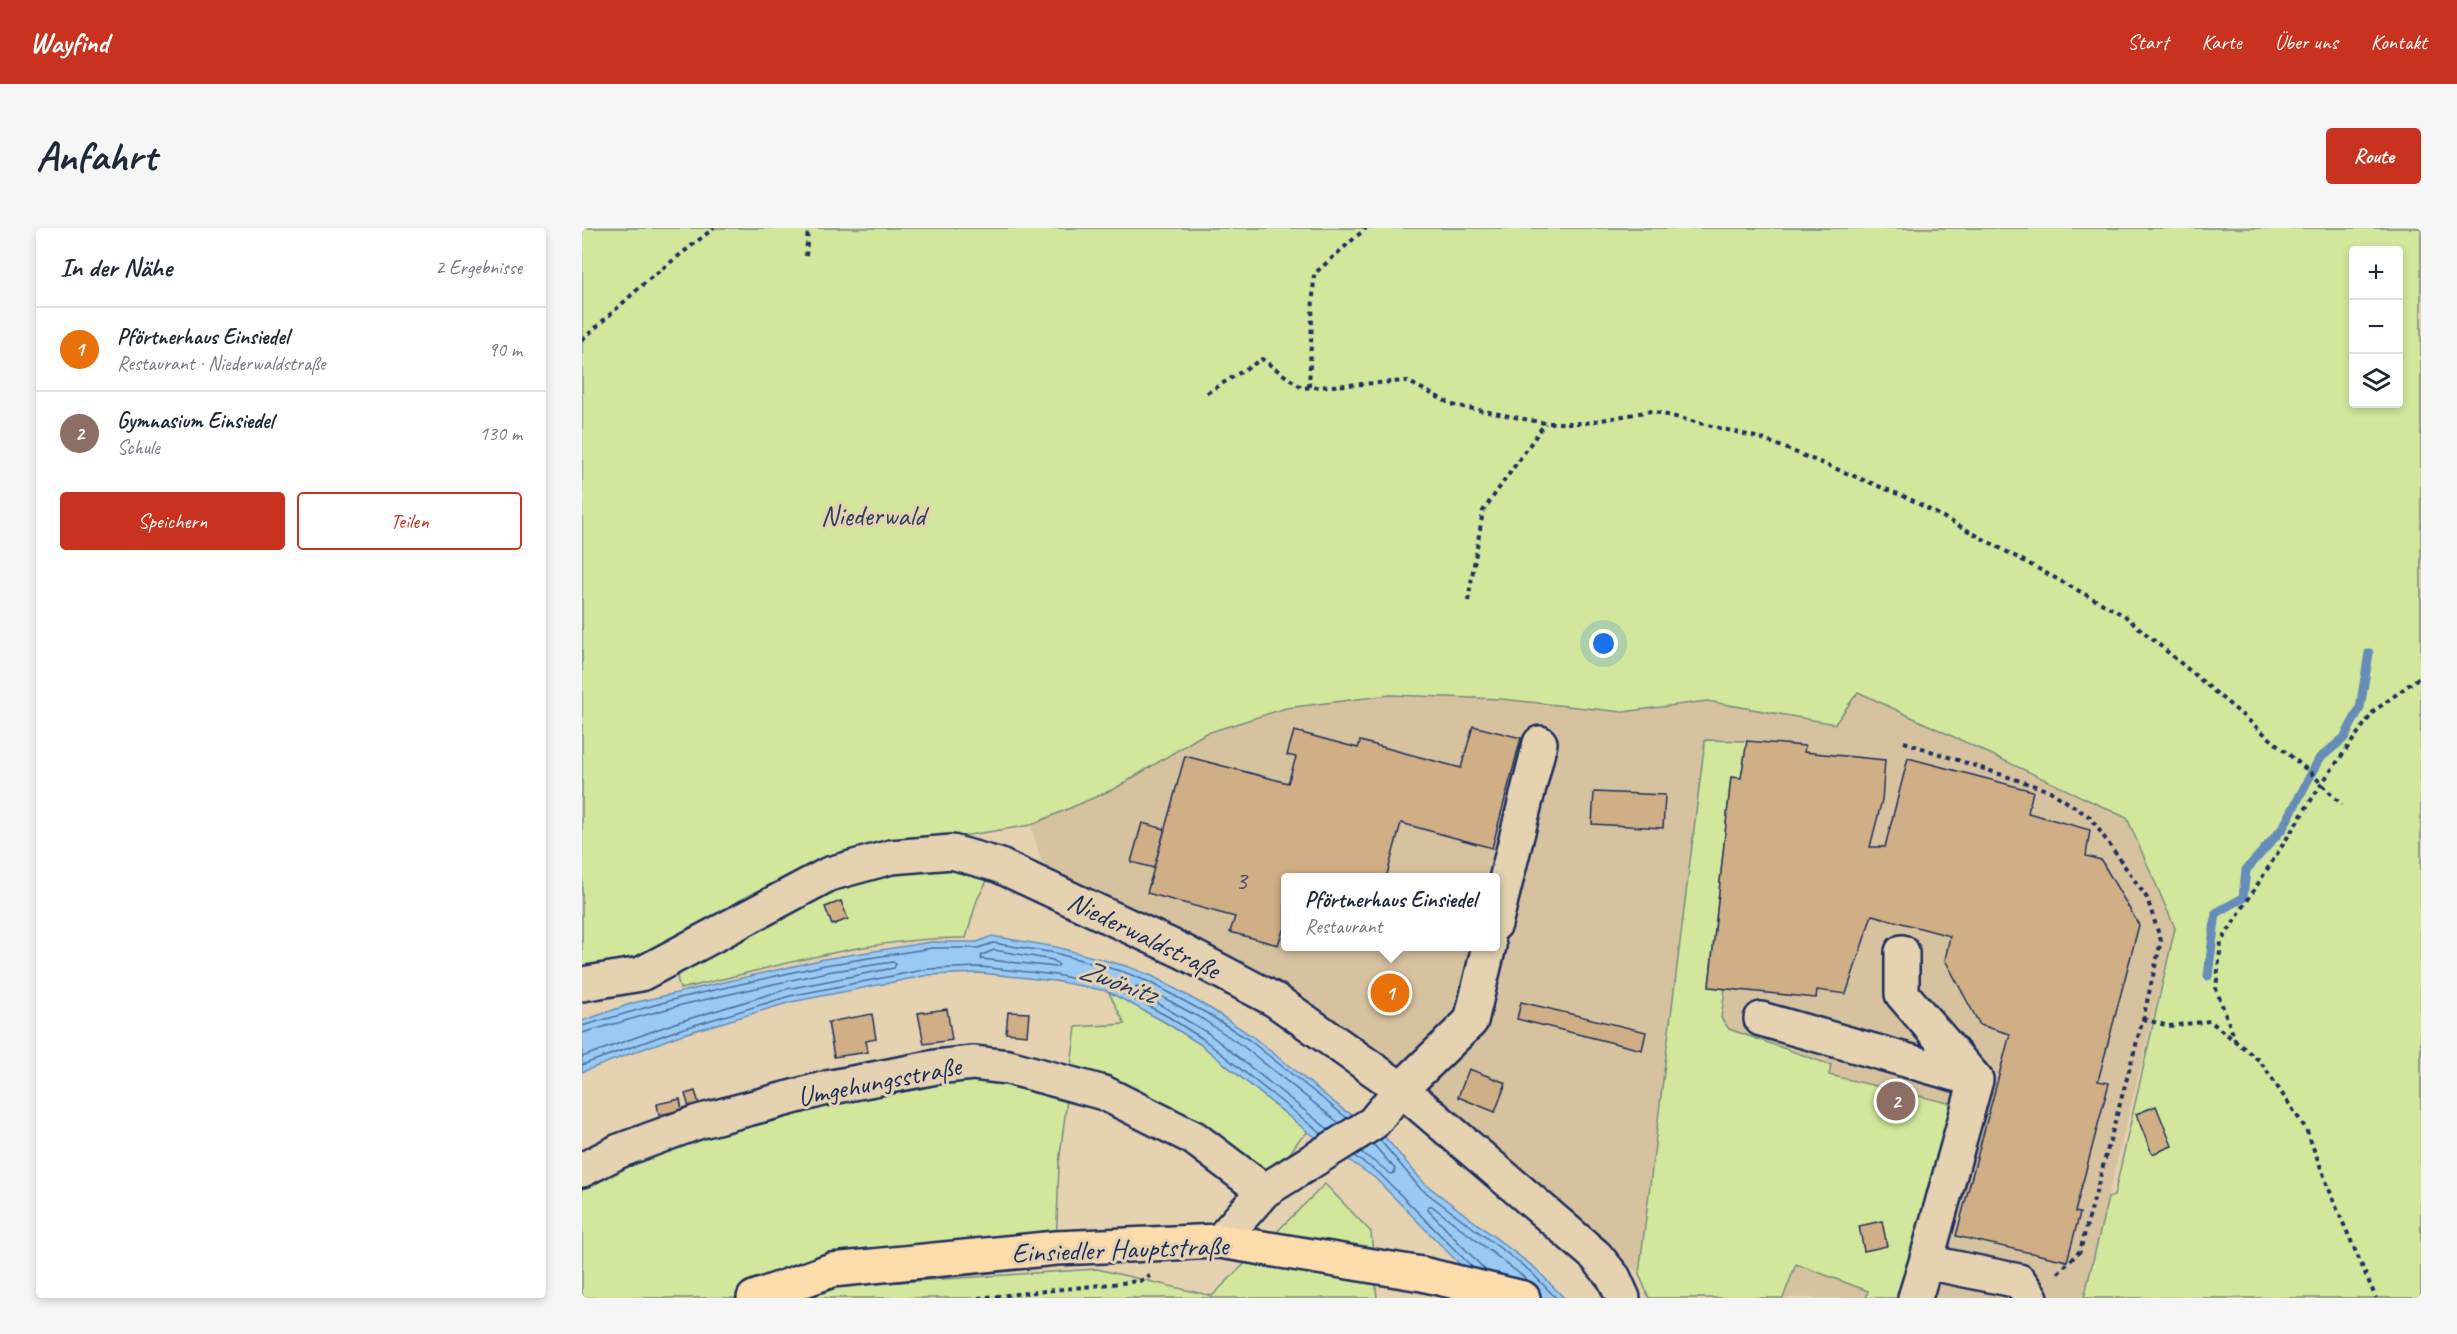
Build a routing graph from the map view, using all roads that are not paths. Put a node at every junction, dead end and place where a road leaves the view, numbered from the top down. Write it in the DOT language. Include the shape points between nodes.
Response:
graph roads {
  1 [pos="1540,743"];
  2 [pos="1500,904"];
  3 [pos="1488,951"];
  4 [pos="1902,952"];
  5 [pos="582,984"];
  6 [pos="1761,1019"];
  7 [pos="1976,1080"];
  8 [pos="1401,1089"];
  9 [pos="582,1170"];
  10 [pos="1264,1191"];
  11 [pos="1220,1241"];
  12 [pos="1926,1262"];
  13 [pos="754,1298"];
  14 [pos="1523,1298"];
  15 [pos="1623,1298"];
  16 [pos="1915,1298"];
  17 [pos="2031,1298"];
  1 -- 2 [label="street"];
  3 -- 8 [label="street" via="1471,1021"];
  4 -- 7 [label="street" via="1902,994"];
  5 -- 8 [label="street, Niederwaldstraße" via="641,974 829,874 891,857 952,852 1009,870 1182,951 1275,1000"];
  6 -- 7 [label="street"];
  7 -- 12 [label="street"];
  8 -- 10 [label="street" via="1373,1123"];
  8 -- 15 [label="street, Niederwaldstraße" via="1596,1256 1614,1278"];
  9 -- 10 [label="street, Umgehungsstraße" via="619,1151 708,1119 828,1088 936,1066 973,1063 1008,1067 1104,1093 1194,1138"];
  10 -- 11 [label="street"];
  11 -- 13 [label="main road, Einsiedler Hauptstraße" via="1056,1248 832,1270"];
  11 -- 14 [label="main road, Einsiedler Hauptstraße" via="1422,1274"];
  12 -- 16 [label="street"];
  12 -- 17 [label="street" via="2019,1281"];
}
